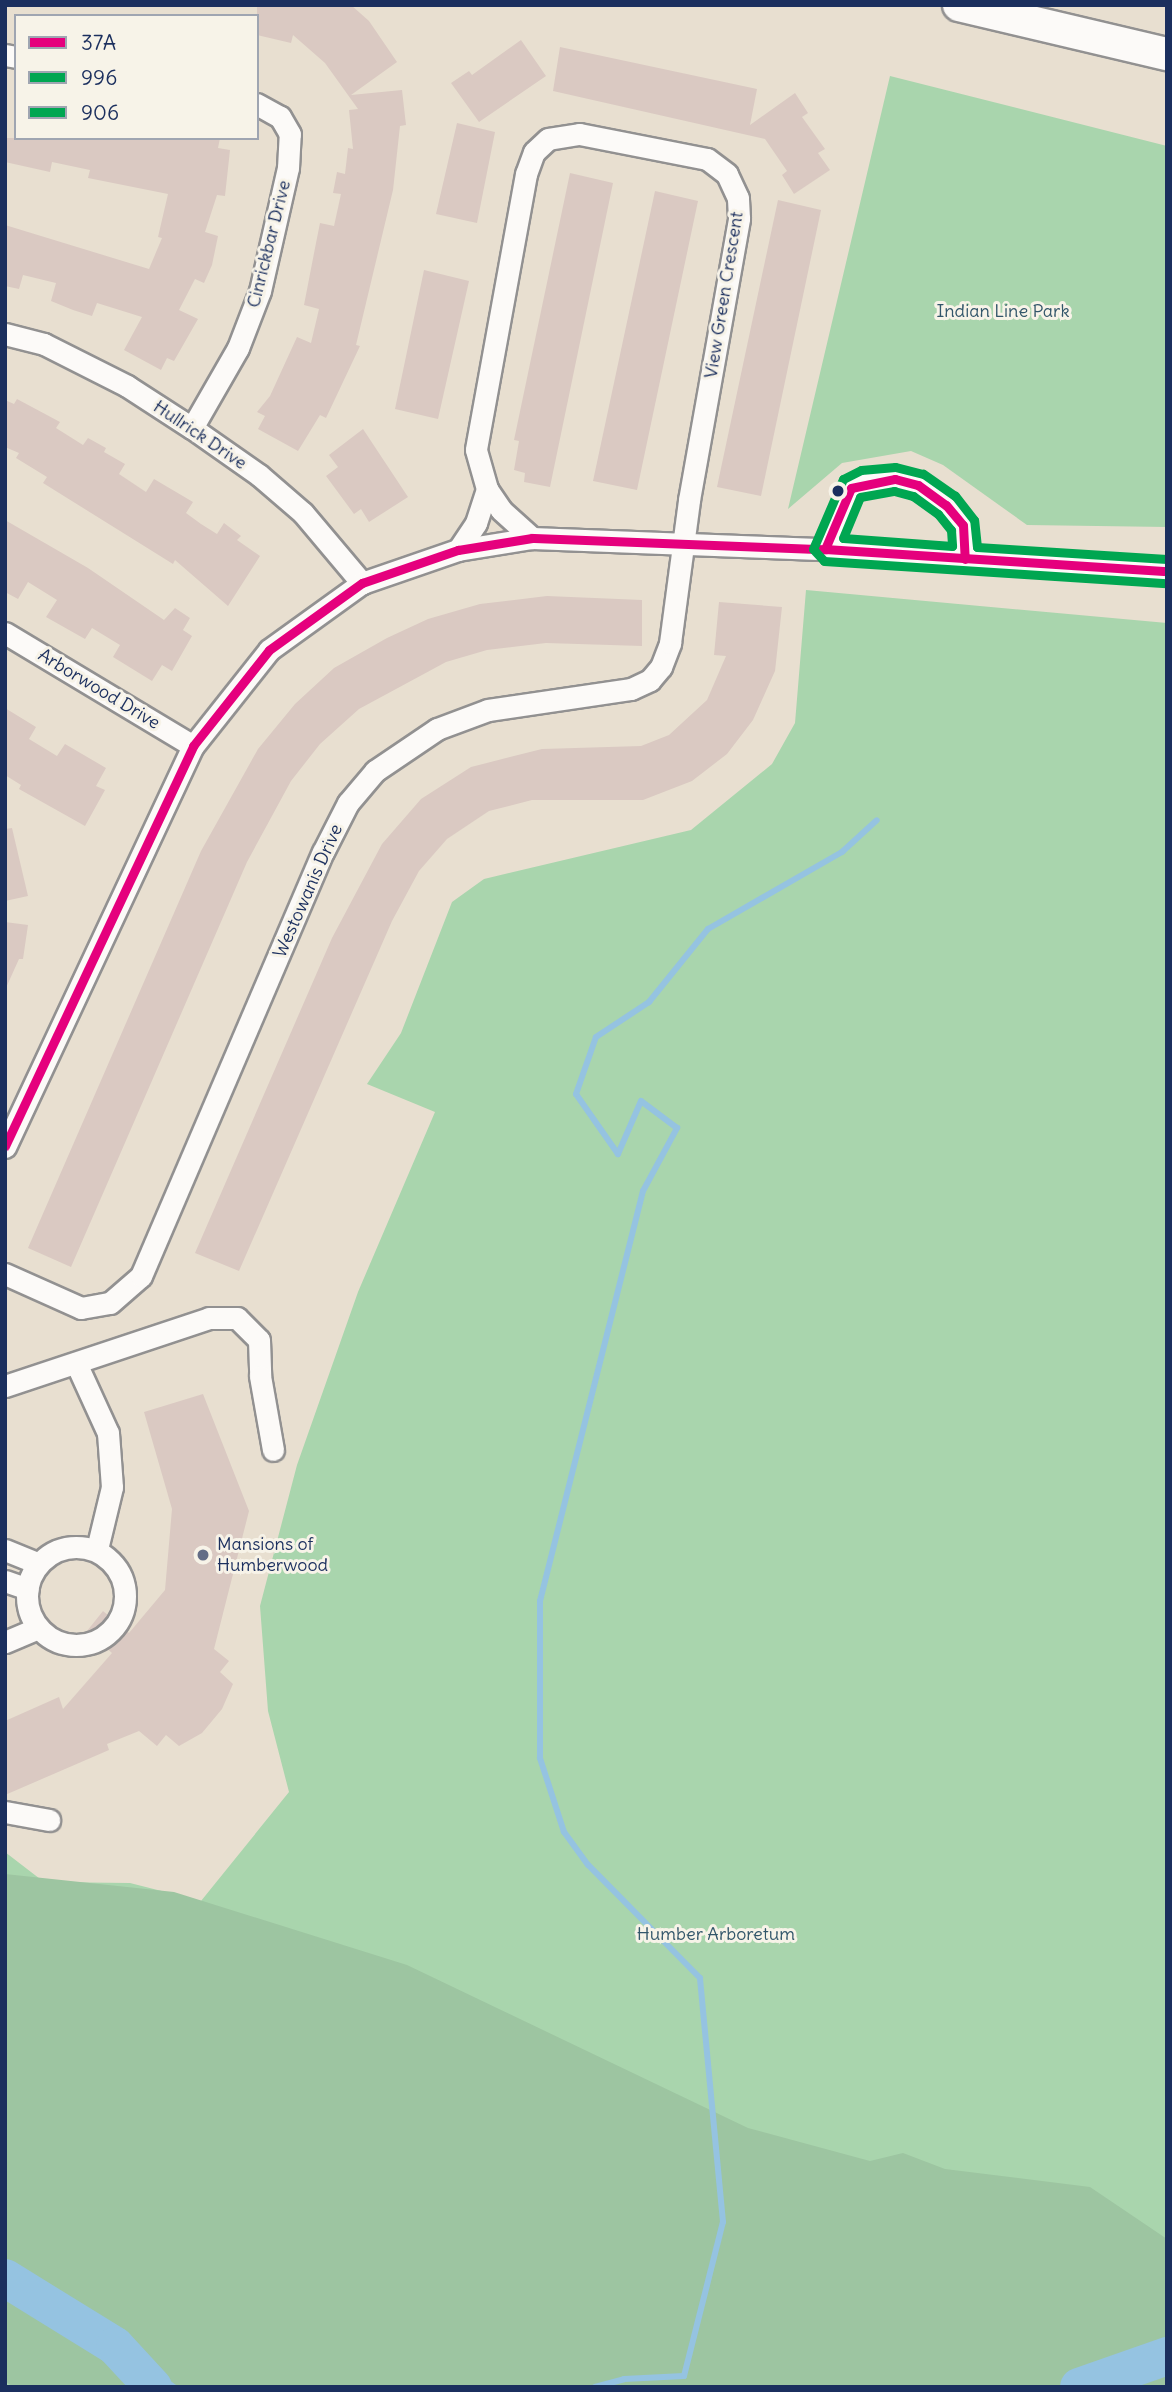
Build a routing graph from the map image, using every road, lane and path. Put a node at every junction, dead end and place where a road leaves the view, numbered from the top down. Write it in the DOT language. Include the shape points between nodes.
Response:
graph roads {
  1 [pos="959,5"];
  2 [pos="1167,54"];
  3 [pos="259,105"];
  4 [pos="5,334"];
  5 [pos="192,428"];
  6 [pos="487,489"];
  7 [pos="532,538"];
  8 [pos="683,547"];
  9 [pos="825,549"];
  10 [pos="458,550"];
  11 [pos="965,559"];
  12 [pos="1167,571"];
  13 [pos="362,583"];
  14 [pos="5,633"];
  15 [pos="193,746"];
  16 [pos="5,1147"];
  17 [pos="5,1274"];
  18 [pos="76,1363"];
  19 [pos="5,1387"];
  20 [pos="273,1450"];
  21 [pos="97,1549"];
  22 [pos="5,1550"];
  23 [pos="37,1563"];
  24 [pos="5,1581"];
  25 [pos="28,1590"];
  26 [pos="37,1629"];
  27 [pos="5,1643"];
  28 [pos="5,1812"];
  29 [pos="49,1820"];
  1 -- 2 [label="highway"];
  3 -- 5 [label="street, Cinrickbar Drive" via="280,117 290,134 288,168 260,291 238,348"];
  4 -- 5 [label="street, Hullrick Drive" via="56,350"];
  5 -- 13 [label="street, Hullrick Drive" via="303,513"];
  6 -- 7 [label="street, View Green Crescent" via="501,510"];
  6 -- 8 [label="street, View Green Crescent" via="476,450 478,430 534,152 548,139 579,134 707,159 727,174 740,207"];
  6 -- 10 [label="street" via="476,523"];
  7 -- 8 [label="street"];
  7 -- 10 [label="street"];
  8 -- 9 [label="street"];
  8 -- 17 [label="street, Westowanis Drive" via="670,643 650,680 631,689 488,710 437,729 357,788 323,852 141,1276 110,1303 81,1308"];
  9 -- 11 [label="street"];
  9 -- 11 [label="street" via="851,488 895,479 918,485 964,525"];
  10 -- 13 [label="street"];
  11 -- 12 [label="street"];
  13 -- 15 [label="street" via="270,650"];
  14 -- 15 [label="street, Arborwood Drive"];
  15 -- 16 [label="street"];
  18 -- 19 [label="street"];
  18 -- 20 [label="street" via="209,1318 237,1318 259,1340 260,1376"];
  18 -- 21 [label="street" via="108,1433 112,1487"];
  21 -- 23 [label="street" via="73,1545"];
  21 -- 26 [label="street" via="123,1574 127,1600 107,1636 76,1647 50,1640"];
  22 -- 23 [label="street"];
  23 -- 25 [label="street"];
  24 -- 25 [label="street"];
  25 -- 26 [label="street" via="25,1600"];
  26 -- 27 [label="street"];
  28 -- 29 [label="street"];
}
